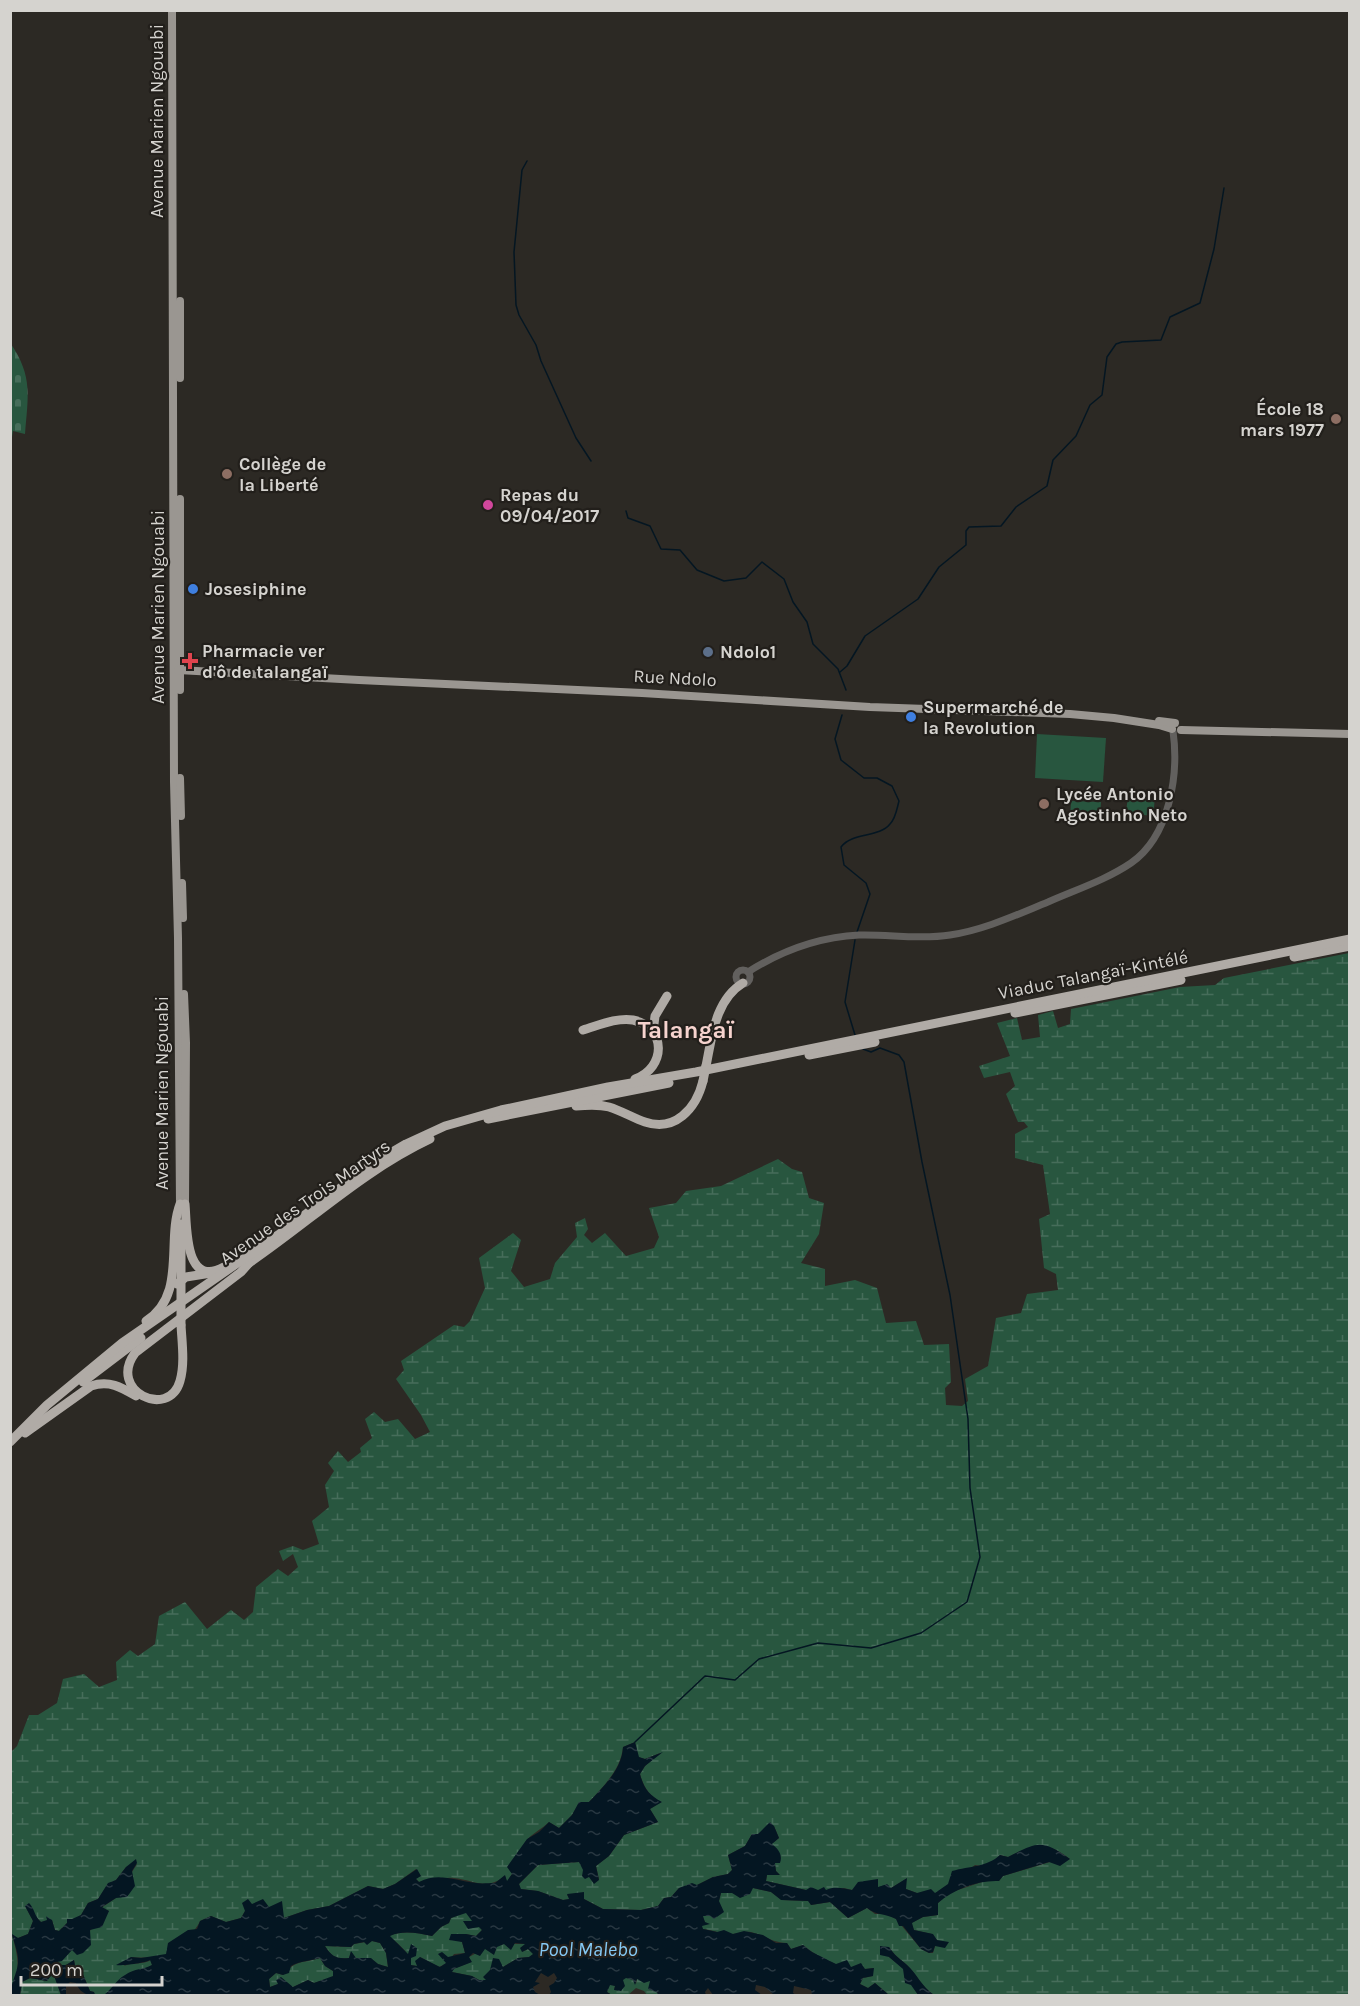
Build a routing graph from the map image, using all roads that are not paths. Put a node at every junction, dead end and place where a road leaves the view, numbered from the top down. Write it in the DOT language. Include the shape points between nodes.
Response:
graph roads {
  1 [pos="172,10"];
  2 [pos="177,10"];
  3 [pos="177,670"];
  4 [pos="1177,728"];
  5 [pos="1350,734"];
  6 [pos="1350,939"];
  7 [pos="1350,946"];
  8 [pos="743,983"];
  9 [pos="667,996"];
  10 [pos="583,1030"];
  11 [pos="653,1032"];
  12 [pos="843,1045"];
  13 [pos="608,1087"];
  14 [pos="529,1112"];
  15 [pos="183,1204"];
  16 [pos="297,1220"];
  17 [pos="249,1263"];
  18 [pos="216,1271"];
  19 [pos="167,1294"];
  20 [pos="138,1396"];
  21 [pos="47,1405"];
  22 [pos="25,1433"];
  23 [pos="10,1442"];
  24 [pos="10,1448"];
  1 -- 3 [label="main road, Avenue Marien Ngouabi"];
  2 -- 3 [label="main road"];
  3 -- 4 [label="main road, Rue Ndolo" via="1070,714"];
  3 -- 15 [label="main road" via="186,1043"];
  4 -- 5 [label="main road, Rue Ndolo"];
  4 -- 8 [label="street" via="1171,790 1163,822 1151,843 1131,863 1060,897 980,928 933,937 861,935 808,944 748,972 741,970 738,981"];
  6 -- 12 [label="highway, Viaduc Talangaï-Kintélé"];
  7 -- 12 [label="highway, Viaduc Talangaï-Kintélé"];
  8 -- 14 [label="highway, bridge" via="729,993 720,1010 697,1100 679,1119 664,1124 644,1121 596,1105"];
  9 -- 11 [label="highway" via="655,1016"];
  10 -- 11 [label="highway" via="629,1019 641,1022"];
  11 -- 13 [label="highway" via="658,1053 652,1069"];
  12 -- 13 [label="highway, Avenue des Trois Martyrs"];
  12 -- 14 [label="highway, Avenue des Trois Martyrs"];
  13 -- 16 [label="highway, Avenue des Trois Martyrs" via="445,1126 372,1164"];
  14 -- 17 [label="highway, Avenue des Trois Martyrs" via="476,1122 416,1146 376,1169"];
  15 -- 18 [label="highway" via="191,1257 201,1269"];
  15 -- 19 [label="highway" via="176,1217 174,1272"];
  15 -- 20 [label="highway, bridge" via="181,1377 177,1388 162,1399"];
  16 -- 18 [label="highway"];
  16 -- 21 [label="highway, Avenue des Trois Martyrs" via="123,1343"];
  17 -- 20 [label="highway" via="135,1353 128,1377"];
  17 -- 22 [label="highway, Avenue des Trois Martyrs" via="109,1361"];
  18 -- 19 [label="highway" via="186,1277"];
  19 -- 21 [label="highway" via="152,1317 83,1367 56,1391"];
  20 -- 22 [label="highway" via="113,1384 100,1383"];
  21 -- 23 [label="highway, Avenue des Trois Martyrs"];
  22 -- 24 [label="highway, Avenue des Trois Martyrs"];
}
